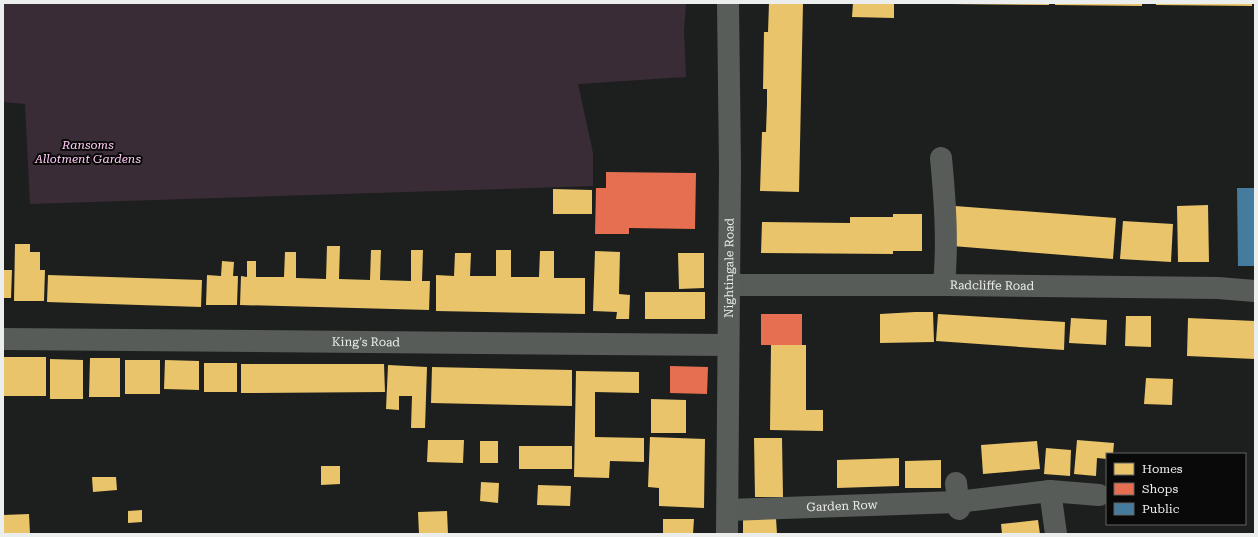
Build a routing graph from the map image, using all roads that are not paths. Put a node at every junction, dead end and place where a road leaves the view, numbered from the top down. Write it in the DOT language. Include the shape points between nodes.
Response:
graph roads {
  1 [pos="728,3"];
  2 [pos="941,158"];
  3 [pos="729,285"];
  4 [pos="944,285"];
  5 [pos="1255,291"];
  6 [pos="3,339"];
  7 [pos="728,345"];
  8 [pos="1050,491"];
  9 [pos="1099,495"];
  10 [pos="728,510"];
  11 [pos="727,534"];
  12 [pos="1056,534"];
  1 -- 3 [label="main road, Nightingale Road"];
  2 -- 4 [label="street" via="947,258"];
  3 -- 4 [label="street, Radcliffe Road"];
  3 -- 7 [label="main road, Nightingale Road"];
  4 -- 5 [label="street, Radcliffe Road" via="1218,288"];
  6 -- 7 [label="street, King's Road"];
  7 -- 10 [label="main road, Nightingale Road"];
  8 -- 9 [label="street, Garden Row"];
  8 -- 10 [label="street, Garden Row"];
  8 -- 12 [label="street"];
  10 -- 11 [label="main road, Nightingale Road"];
}
